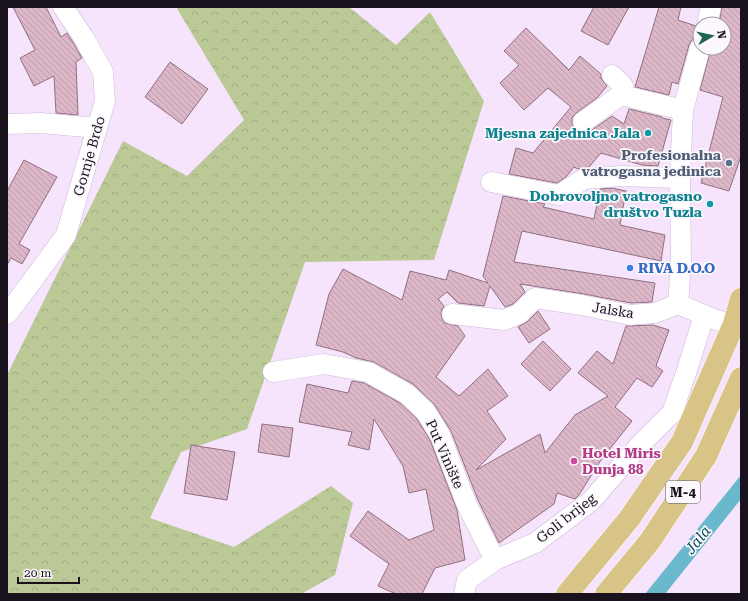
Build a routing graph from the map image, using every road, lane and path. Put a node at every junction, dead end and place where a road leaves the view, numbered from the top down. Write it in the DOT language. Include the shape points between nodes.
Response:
graph roads {
  1 [pos="63,7"];
  2 [pos="698,56"];
  3 [pos="612,75"];
  4 [pos="621,95"];
  5 [pos="683,110"];
  6 [pos="583,122"];
  7 [pos="7,124"];
  8 [pos="97,128"];
  9 [pos="680,178"];
  10 [pos="491,182"];
  11 [pos="741,299"];
  12 [pos="678,304"];
  13 [pos="13,307"];
  14 [pos="452,314"];
  15 [pos="704,316"];
  16 [pos="734,324"];
  17 [pos="273,372"];
  18 [pos="741,378"];
  19 [pos="495,560"];
  20 [pos="464,594"];
  21 [pos="567,594"];
  22 [pos="606,594"];
  1 -- 8 [label="street, Gornje Brdo" via="103,72 105,101"];
  2 -- 5 [label="street"];
  3 -- 4 [label="street" via="623,86"];
  4 -- 5 [label="street"];
  4 -- 6 [label="street"];
  5 -- 9 [label="street"];
  7 -- 8 [label="street" via="41,123"];
  8 -- 13 [label="street, Gornje Brdo" via="66,235"];
  9 -- 10 [label="street" via="621,176 584,179 559,195"];
  9 -- 12 [label="street" via="681,264"];
  11 -- 16 [label="main road, M-4"];
  12 -- 14 [label="street, Jalska" via="655,313 630,315 582,304 535,298 519,314 504,320"];
  12 -- 15 [label="street"];
  15 -- 16 [label="street"];
  15 -- 19 [label="street, Goli brijeg" via="672,412 590,501 535,543"];
  16 -- 21 [label="main road, M-4" via="682,442 630,519"];
  17 -- 19 [label="street, Put Vinište" via="324,364 368,372 407,394 426,412 440,435 467,505"];
  18 -- 22 [label="main road, M-4" via="706,456 650,541"];
  19 -- 20 [label="street, Goli brijeg" via="467,580"];
}
